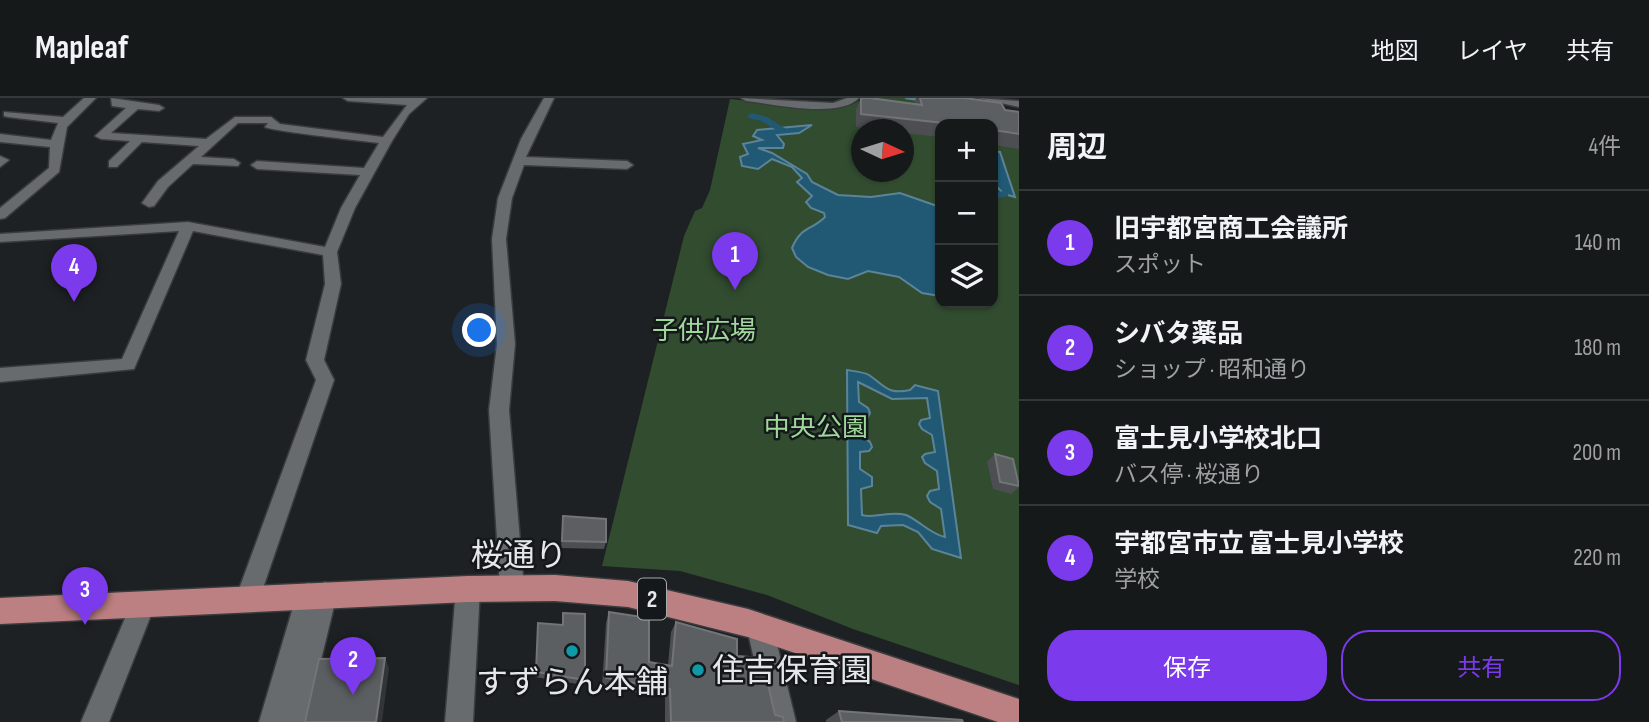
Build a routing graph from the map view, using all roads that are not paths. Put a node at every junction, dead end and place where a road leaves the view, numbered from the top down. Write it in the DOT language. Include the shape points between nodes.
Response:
graph roads {
  1 [pos="91,98"];
  2 [pos="116,98"];
  3 [pos="348,98"];
  4 [pos="548,98"];
  5 [pos="752,98"];
  6 [pos="854,98"];
  7 [pos="983,98"];
  8 [pos="420,100"];
  9 [pos="1019,104"];
  10 [pos="135,106"];
  11 [pos="159,108"];
  12 [pos="8,114"];
  13 [pos="62,120"];
  14 [pos="271,127"];
  15 [pos="140,138"];
  16 [pos="2,139"];
  17 [pos="260,140"];
  18 [pos="386,141"];
  19 [pos="56,144"];
  20 [pos="209,144"];
  21 [pos="190,160"];
  22 [pos="521,161"];
  23 [pos="234,163"];
  24 [pos="113,164"];
  25 [pos="257,165"];
  26 [pos="627,165"];
  27 [pos="368,172"];
  28 [pos="149,203"];
  29 [pos="0,215"];
  30 [pos="188,226"];
  31 [pos="0,238"];
  32 [pos="330,252"];
  33 [pos="0,375"];
  34 [pos="512,588"];
  35 [pos="468,589"];
  36 [pos="316,594"];
  37 [pos="247,600"];
  38 [pos="143,605"];
  39 [pos="0,611"];
  40 [pos="760,628"];
  41 [pos="1019,714"];
  42 [pos="95,722"];
  43 [pos="273,722"];
  44 [pos="292,722"];
  45 [pos="459,722"];
  46 [pos="782,722"];
  1 -- 13 [label="street"];
  2 -- 10 [label="street" via="116,104"];
  3 -- 8 [label="street"];
  4 -- 22 [label="street"];
  5 -- 6 [label="street" via="833,106"];
  7 -- 9 [label="street"];
  8 -- 18 [label="street" via="405,112"];
  10 -- 11 [label="street"];
  10 -- 15 [label="street" via="101,136"];
  12 -- 13 [label="street"];
  13 -- 19 [label="street"];
  14 -- 17 [label="street"];
  14 -- 18 [label="street"];
  14 -- 20 [label="street" via="275,122 271,120 234,120"];
  15 -- 20 [label="street"];
  15 -- 24 [label="street"];
  16 -- 19 [label="street"];
  18 -- 27 [label="street"];
  19 -- 29 [label="street" via="55,169"];
  20 -- 21 [label="street"];
  21 -- 23 [label="street"];
  21 -- 28 [label="street"];
  22 -- 26 [label="street"];
  22 -- 34 [label="street" via="505,198 499,239 506,344 499,410"];
  25 -- 27 [label="street"];
  27 -- 32 [label="street"];
  30 -- 31 [label="street"];
  30 -- 32 [label="street"];
  30 -- 33 [label="street" via="128,365"];
  32 -- 37 [label="street" via="332,284 315,360 324,380"];
  34 -- 35 [label="main road, 桜通り / 2"];
  34 -- 40 [label="main road, 桜通り / 2" via="628,594"];
  35 -- 36 [label="main road, 桜通り / 2"];
  35 -- 45 [label="street"];
  36 -- 37 [label="main road, 桜通り / 2"];
  36 -- 43 [label="street"];
  36 -- 44 [label="street"];
  37 -- 38 [label="main road, 桜通り / 2"];
  38 -- 39 [label="main road, 桜通り / 2"];
  38 -- 42 [label="street"];
  40 -- 41 [label="main road, 桜通り / 2"];
  40 -- 46 [label="street"];
}
